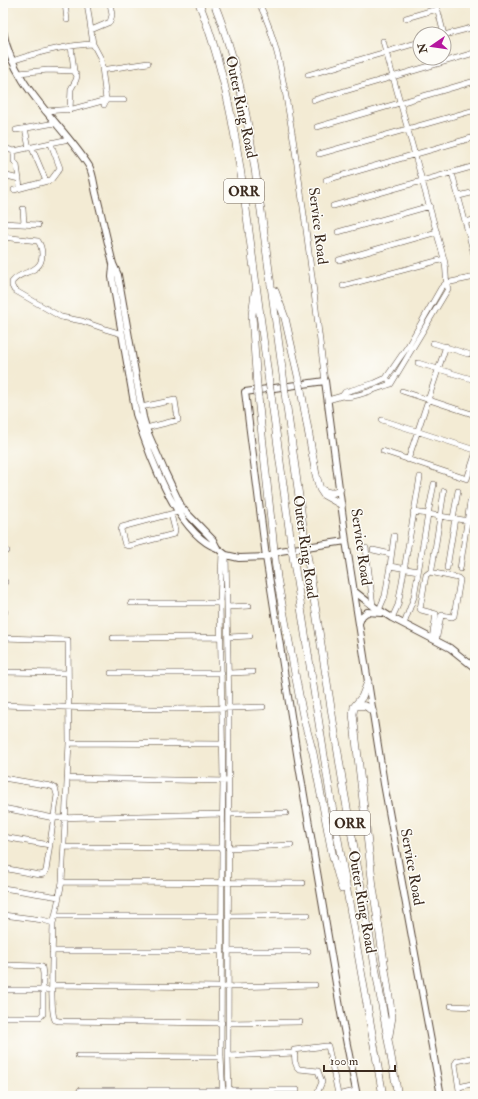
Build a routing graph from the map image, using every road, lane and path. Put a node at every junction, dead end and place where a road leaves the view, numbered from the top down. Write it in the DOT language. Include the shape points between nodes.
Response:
graph roads {
  1 [pos="65,3"];
  2 [pos="87,3"];
  3 [pos="110,3"];
  4 [pos="199,3"];
  5 [pos="214,3"];
  6 [pos="259,3"];
  7 [pos="437,6"];
  8 [pos="406,18"];
  9 [pos="67,20"];
  10 [pos="442,26"];
  11 [pos="475,27"];
  12 [pos="91,30"];
  13 [pos="3,31"];
  14 [pos="452,33"];
  15 [pos="383,41"];
  16 [pos="93,44"];
  17 [pos="412,44"];
  18 [pos="71,46"];
  19 [pos="386,51"];
  20 [pos="474,54"];
  21 [pos="12,61"];
  22 [pos="148,63"];
  23 [pos="102,70"];
  24 [pos="74,71"];
  25 [pos="19,73"];
  26 [pos="308,75"];
  27 [pos="393,78"];
  28 [pos="475,81"];
  29 [pos="124,100"];
  30 [pos="314,100"];
  31 [pos="105,102"];
  32 [pos="400,103"];
  33 [pos="70,110"];
  34 [pos="475,110"];
  35 [pos="45,111"];
  36 [pos="55,123"];
  37 [pos="317,127"];
  38 [pos="25,128"];
  39 [pos="408,129"];
  40 [pos="16,130"];
  41 [pos="475,137"];
  42 [pos="69,139"];
  43 [pos="51,144"];
  44 [pos="3,148"];
  45 [pos="30,148"];
  46 [pos="14,151"];
  47 [pos="318,154"];
  48 [pos="415,154"];
  49 [pos="475,166"];
  50 [pos="452,173"];
  51 [pos="3,175"];
  52 [pos="18,179"];
  53 [pos="326,180"];
  54 [pos="46,181"];
  55 [pos="423,181"];
  56 [pos="475,192"];
  57 [pos="459,196"];
  58 [pos="333,206"];
  59 [pos="430,206"];
  60 [pos="23,209"];
  61 [pos="475,219"];
  62 [pos="466,222"];
  63 [pos="3,223"];
  64 [pos="24,224"];
  65 [pos="38,225"];
  66 [pos="338,232"];
  67 [pos="437,232"];
  68 [pos="3,237"];
  69 [pos="474,248"];
  70 [pos="475,258"];
  71 [pos="444,259"];
  72 [pos="339,260"];
  73 [pos="113,264"];
  74 [pos="475,277"];
  75 [pos="270,280"];
  76 [pos="256,283"];
  77 [pos="446,283"];
  78 [pos="343,286"];
  79 [pos="425,316"];
  80 [pos="430,320"];
  81 [pos="122,334"];
  82 [pos="433,343"];
  83 [pos="446,346"];
  84 [pos="468,354"];
  85 [pos="418,363"];
  86 [pos="438,369"];
  87 [pos="386,378"];
  88 [pos="475,380"];
  89 [pos="325,381"];
  90 [pos="391,384"];
  91 [pos="402,391"];
  92 [pos="342,396"];
  93 [pos="328,400"];
  94 [pos="428,400"];
  95 [pos="141,407"];
  96 [pos="475,415"];
  97 [pos="382,420"];
  98 [pos="146,428"];
  99 [pos="418,432"];
  100 [pos="475,450"];
  101 [pos="383,451"];
  102 [pos="475,455"];
  103 [pos="408,460"];
  104 [pos="420,477"];
  105 [pos="434,484"];
  106 [pos="320,489"];
  107 [pos="340,489"];
  108 [pos="444,490"];
  109 [pos="458,491"];
  110 [pos="470,502"];
  111 [pos="342,505"];
  112 [pos="413,512"];
  113 [pos="171,514"];
  114 [pos="179,514"];
  115 [pos="428,514"];
  116 [pos="440,515"];
  117 [pos="454,518"];
  118 [pos="467,520"];
  119 [pos="173,522"];
  120 [pos="475,522"];
  121 [pos="394,536"];
  122 [pos="346,541"];
  123 [pos="366,548"];
  124 [pos="373,550"];
  125 [pos="222,552"];
  126 [pos="274,554"];
  127 [pos="391,554"];
  128 [pos="266,557"];
  129 [pos="390,566"];
  130 [pos="404,568"];
  131 [pos="447,568"];
  132 [pos="432,569"];
  133 [pos="460,569"];
  134 [pos="418,571"];
  135 [pos="354,591"];
  136 [pos="131,603"];
  137 [pos="220,603"];
  138 [pos="249,606"];
  139 [pos="373,606"];
  140 [pos="227,607"];
  141 [pos="379,610"];
  142 [pos="389,616"];
  143 [pos="358,623"];
  144 [pos="404,624"];
  145 [pos="250,636"];
  146 [pos="221,637"];
  147 [pos="228,637"];
  148 [pos="3,638"];
  149 [pos="113,638"];
  150 [pos="434,640"];
  151 [pos="475,668"];
  152 [pos="3,672"];
  153 [pos="253,672"];
  154 [pos="68,673"];
  155 [pos="111,673"];
  156 [pos="222,673"];
  157 [pos="229,673"];
  158 [pos="368,682"];
  159 [pos="3,705"];
  160 [pos="263,706"];
  161 [pos="354,707"];
  162 [pos="68,708"];
  163 [pos="223,708"];
  164 [pos="230,708"];
  165 [pos="372,712"];
  166 [pos="69,743"];
  167 [pos="223,744"];
  168 [pos="3,778"];
  169 [pos="67,778"];
  170 [pos="223,781"];
  171 [pos="230,781"];
  172 [pos="3,808"];
  173 [pos="286,813"];
  174 [pos="222,814"];
  175 [pos="229,814"];
  176 [pos="65,816"];
  177 [pos="54,818"];
  178 [pos="3,837"];
  179 [pos="50,845"];
  180 [pos="291,845"];
  181 [pos="64,847"];
  182 [pos="222,848"];
  183 [pos="228,848"];
  184 [pos="3,868"];
  185 [pos="62,882"];
  186 [pos="222,883"];
  187 [pos="229,883"];
  188 [pos="302,883"];
  189 [pos="3,888"];
  190 [pos="59,897"];
  191 [pos="3,915"];
  192 [pos="308,915"];
  193 [pos="55,916"];
  194 [pos="222,916"];
  195 [pos="228,916"];
  196 [pos="53,923"];
  197 [pos="354,932"];
  198 [pos="308,950"];
  199 [pos="52,951"];
  200 [pos="222,951"];
  201 [pos="228,951"];
  202 [pos="3,965"];
  203 [pos="315,985"];
  204 [pos="222,987"];
  205 [pos="228,987"];
  206 [pos="52,988"];
  207 [pos="3,990"];
  208 [pos="43,990"];
  209 [pos="451,1006"];
  210 [pos="475,1006"];
  211 [pos="3,1017"];
  212 [pos="300,1022"];
  213 [pos="222,1023"];
  214 [pos="229,1023"];
  215 [pos="388,1042"];
  216 [pos="294,1053"];
  217 [pos="78,1056"];
  218 [pos="228,1056"];
  219 [pos="221,1057"];
  220 [pos="475,1057"];
  221 [pos="475,1084"];
  222 [pos="459,1087"];
  223 [pos="298,1090"];
  224 [pos="357,1093"];
  225 [pos="222,1094"];
  226 [pos="229,1094"];
  227 [pos="338,1094"];
  228 [pos="78,1096"];
  229 [pos="316,1096"];
  230 [pos="331,1096"];
  231 [pos="383,1096"];
  232 [pos="398,1096"];
  233 [pos="441,1096"];
  234 [pos="460,1096"];
  1 -- 9 [label="street"];
  2 -- 12 [label="street"];
  3 -- 12 [label="street" via="110,22"];
  4 -- 76 [label="highway, Outer Ring Road / ORR" via="218,57 232,119"];
  5 -- 75 [label="highway, Outer Ring Road / ORR" via="232,53 247,116"];
  6 -- 89 [label="street, Service Road" via="273,36 290,121"];
  7 -- 8 [label="street"];
  7 -- 10 [label="street"];
  11 -- 14 [label="street"];
  12 -- 16 [label="street"];
  13 -- 21 [label="main road"];
  15 -- 19 [label="street"];
  16 -- 18 [label="street"];
  16 -- 23 [label="street" via="101,59"];
  17 -- 19 [label="street"];
  18 -- 21 [label="street" via="50,49"];
  18 -- 24 [label="street"];
  19 -- 26 [label="street"];
  19 -- 27 [label="street"];
  20 -- 27 [label="street"];
  21 -- 25 [label="main road"];
  22 -- 23 [label="street"];
  23 -- 31 [label="street"];
  24 -- 25 [label="street"];
  24 -- 33 [label="street" via="77,76 71,88"];
  25 -- 35 [label="main road"];
  27 -- 30 [label="street"];
  27 -- 32 [label="street"];
  28 -- 32 [label="street"];
  29 -- 31 [label="street"];
  31 -- 33 [label="street"];
  32 -- 37 [label="street"];
  32 -- 39 [label="street"];
  33 -- 35 [label="street"];
  34 -- 39 [label="street"];
  35 -- 36 [label="main road"];
  36 -- 38 [label="street"];
  36 -- 42 [label="main road"];
  38 -- 40 [label="street"];
  38 -- 45 [label="street"];
  39 -- 47 [label="street"];
  39 -- 48 [label="street"];
  41 -- 48 [label="street"];
  42 -- 43 [label="street"];
  42 -- 73 [label="main road" via="90,168"];
  43 -- 45 [label="street"];
  43 -- 54 [label="street" via="60,168 52,180"];
  44 -- 46 [label="street"];
  45 -- 46 [label="street"];
  45 -- 54 [label="street"];
  46 -- 52 [label="street"];
  48 -- 53 [label="street"];
  48 -- 55 [label="street"];
  49 -- 50 [label="street"];
  50 -- 55 [label="street"];
  50 -- 57 [label="street"];
  51 -- 52 [label="street"];
  52 -- 54 [label="street" via="17,189"];
  55 -- 58 [label="street"];
  55 -- 59 [label="street"];
  56 -- 57 [label="street"];
  57 -- 62 [label="street"];
  59 -- 66 [label="street"];
  59 -- 67 [label="street"];
  60 -- 64 [label="street"];
  61 -- 62 [label="street"];
  62 -- 69 [label="street"];
  63 -- 64 [label="street"];
  64 -- 65 [label="street"];
  67 -- 71 [label="street"];
  67 -- 72 [label="street"];
  68 -- 81 [label="street" via="38,241 42,250 37,267 22,273 12,282 14,290 61,317"];
  69 -- 70 [label="street"];
  71 -- 77 [label="street"];
  71 -- 78 [label="street"];
  73 -- 81 [label="main road" via="112,277"];
  73 -- 95 [label="main road" via="118,275"];
  74 -- 77 [label="street"];
  75 -- 106 [label="highway, bridge" via="285,318"];
  75 -- 215 [label="highway, Outer Ring Road / ORR, bridge" via="306,545 344,791"];
  76 -- 126 [label="highway, bridge" via="252,315 256,386"];
  76 -- 197 [label="highway, Outer Ring Road / ORR, bridge" via="291,547"];
  77 -- 79 [label="street"];
  77 -- 80 [label="street" via="448,289"];
  79 -- 80 [label="street"];
  79 -- 87 [label="street"];
  80 -- 90 [label="street"];
  81 -- 114 [label="main road" via="137,420 149,452"];
  82 -- 83 [label="street"];
  83 -- 84 [label="street"];
  83 -- 86 [label="street"];
  85 -- 86 [label="street"];
  86 -- 88 [label="street"];
  86 -- 94 [label="street"];
  87 -- 90 [label="street"];
  87 -- 92 [label="street" via="345,392"];
  89 -- 93 [label="main road, Service Road"];
  89 -- 128 [label="main road" via="245,392"];
  90 -- 92 [label="street"];
  91 -- 94 [label="street"];
  92 -- 93 [label="street"];
  93 -- 107 [label="main road, Service Road"];
  94 -- 96 [label="street"];
  94 -- 99 [label="street"];
  95 -- 98 [label="main road"];
  95 -- 98 [label="street" via="175,400 178,420"];
  97 -- 99 [label="street"];
  98 -- 125 [label="main road" via="182,508"];
  99 -- 100 [label="street"];
  99 -- 103 [label="street"];
  101 -- 103 [label="street"];
  102 -- 103 [label="street" via="467,479"];
  104 -- 112 [label="street"];
  105 -- 115 [label="street"];
  106 -- 107 [label="highway" via="331,494"];
  106 -- 111 [label="highway" via="324,495"];
  107 -- 111 [label="main road, Service Road"];
  108 -- 116 [label="street"];
  109 -- 117 [label="street"];
  110 -- 118 [label="street"];
  111 -- 122 [label="main road, Service Road"];
  112 -- 115 [label="street"];
  112 -- 130 [label="street"];
  113 -- 114 [label="street"];
  113 -- 119 [label="street"];
  113 -- 119 [label="street" via="122,527 124,543 128,546 174,534"];
  114 -- 119 [label="street"];
  114 -- 125 [label="main road" via="209,545"];
  115 -- 116 [label="street"];
  115 -- 134 [label="street"];
  116 -- 117 [label="street"];
  116 -- 132 [label="street"];
  117 -- 118 [label="street"];
  117 -- 131 [label="street"];
  118 -- 120 [label="street"];
  118 -- 133 [label="street"];
  121 -- 127 [label="street"];
  122 -- 126 [label="main road"];
  122 -- 135 [label="main road, Service Road"];
  123 -- 139 [label="street"];
  124 -- 127 [label="street"];
  125 -- 128 [label="main road" via="239,558"];
  125 -- 137 [label="street"];
  125 -- 140 [label="street"];
  126 -- 128 [label="main road"];
  126 -- 197 [label="highway" via="303,716 313,752 332,853"];
  127 -- 129 [label="street"];
  128 -- 224 [label="main road" via="298,760"];
  129 -- 130 [label="street"];
  129 -- 141 [label="street" via="385,596"];
  130 -- 134 [label="street"];
  130 -- 142 [label="street" via="398,605"];
  134 -- 144 [label="street" via="414,597"];
  135 -- 139 [label="main road"];
  135 -- 143 [label="main road, Service Road"];
  136 -- 137 [label="street"];
  137 -- 146 [label="street"];
  138 -- 140 [label="street"];
  139 -- 141 [label="main road"];
  140 -- 147 [label="street"];
  141 -- 142 [label="main road"];
  142 -- 143 [label="main road" via="367,612"];
  142 -- 144 [label="main road"];
  143 -- 158 [label="main road, Service Road"];
  144 -- 150 [label="main road"];
  145 -- 147 [label="street"];
  146 -- 149 [label="street"];
  146 -- 156 [label="street"];
  147 -- 157 [label="street"];
  148 -- 154 [label="street" via="68,640"];
  150 -- 150 [label="street" via="436,614 420,608 426,575 430,572 460,580 455,615 441,616"];
  150 -- 151 [label="main road" via="450,648"];
  152 -- 154 [label="street"];
  153 -- 157 [label="street"];
  154 -- 162 [label="street"];
  155 -- 156 [label="street"];
  156 -- 163 [label="street"];
  157 -- 164 [label="street"];
  158 -- 161 [label="highway" via="362,697"];
  158 -- 165 [label="main road, Service Road"];
  159 -- 162 [label="street"];
  160 -- 164 [label="street"];
  161 -- 165 [label="highway" via="364,705"];
  161 -- 215 [label="highway" via="373,886 392,1017"];
  162 -- 163 [label="street"];
  162 -- 166 [label="street"];
  163 -- 164 [label="street"];
  163 -- 167 [label="street"];
  164 -- 171 [label="street"];
  165 -- 233 [label="main road, Service Road"];
  166 -- 167 [label="street"];
  166 -- 169 [label="street"];
  167 -- 170 [label="street"];
  168 -- 177 [label="street" via="55,788 57,795"];
  169 -- 170 [label="street"];
  169 -- 176 [label="street"];
  170 -- 171 [label="street"];
  170 -- 174 [label="street"];
  171 -- 175 [label="street"];
  172 -- 177 [label="street"];
  173 -- 175 [label="street"];
  174 -- 176 [label="street"];
  174 -- 182 [label="street"];
  175 -- 183 [label="street"];
  176 -- 177 [label="street"];
  176 -- 181 [label="street"];
  177 -- 179 [label="street"];
  178 -- 179 [label="street"];
  179 -- 184 [label="street" via="44,874"];
  180 -- 183 [label="street"];
  181 -- 182 [label="street"];
  181 -- 185 [label="street"];
  182 -- 186 [label="street"];
  183 -- 187 [label="street"];
  185 -- 186 [label="street"];
  185 -- 190 [label="street"];
  186 -- 187 [label="street"];
  186 -- 194 [label="street"];
  187 -- 188 [label="street"];
  187 -- 195 [label="street"];
  189 -- 190 [label="street"];
  190 -- 193 [label="street"];
  191 -- 196 [label="street"];
  192 -- 195 [label="street"];
  193 -- 194 [label="street"];
  193 -- 196 [label="street"];
  194 -- 200 [label="street"];
  195 -- 201 [label="street"];
  196 -- 199 [label="street"];
  197 -- 231 [label="highway, Outer Ring Road / ORR"];
  198 -- 201 [label="street"];
  199 -- 200 [label="street"];
  199 -- 206 [label="street"];
  200 -- 204 [label="street"];
  201 -- 205 [label="street"];
  202 -- 208 [label="street" via="42,967"];
  203 -- 205 [label="street"];
  204 -- 205 [label="street"];
  204 -- 206 [label="street"];
  204 -- 213 [label="street"];
  205 -- 214 [label="street"];
  206 -- 208 [label="street"];
  206 -- 213 [label="street" via="54,1018 59,1021"];
  207 -- 208 [label="street"];
  208 -- 211 [label="street" via="41,1016"];
  209 -- 210 [label="street"];
  212 -- 214 [label="street"];
  213 -- 219 [label="street"];
  214 -- 218 [label="street"];
  215 -- 232 [label="highway, Outer Ring Road / ORR"];
  216 -- 218 [label="street"];
  216 -- 227 [label="street" via="294,1050 328,1046"];
  216 -- 229 [label="street" via="296,1067 318,1071 322,1082"];
  217 -- 219 [label="street"];
  218 -- 226 [label="street"];
  219 -- 225 [label="street"];
  220 -- 222 [label="street" via="456,1062"];
  221 -- 222 [label="street"];
  222 -- 234 [label="street"];
  223 -- 226 [label="street"];
  224 -- 227 [label="street"];
  225 -- 226 [label="street"];
  225 -- 228 [label="street" via="80,1090"];
  227 -- 230 [label="street"];
}
